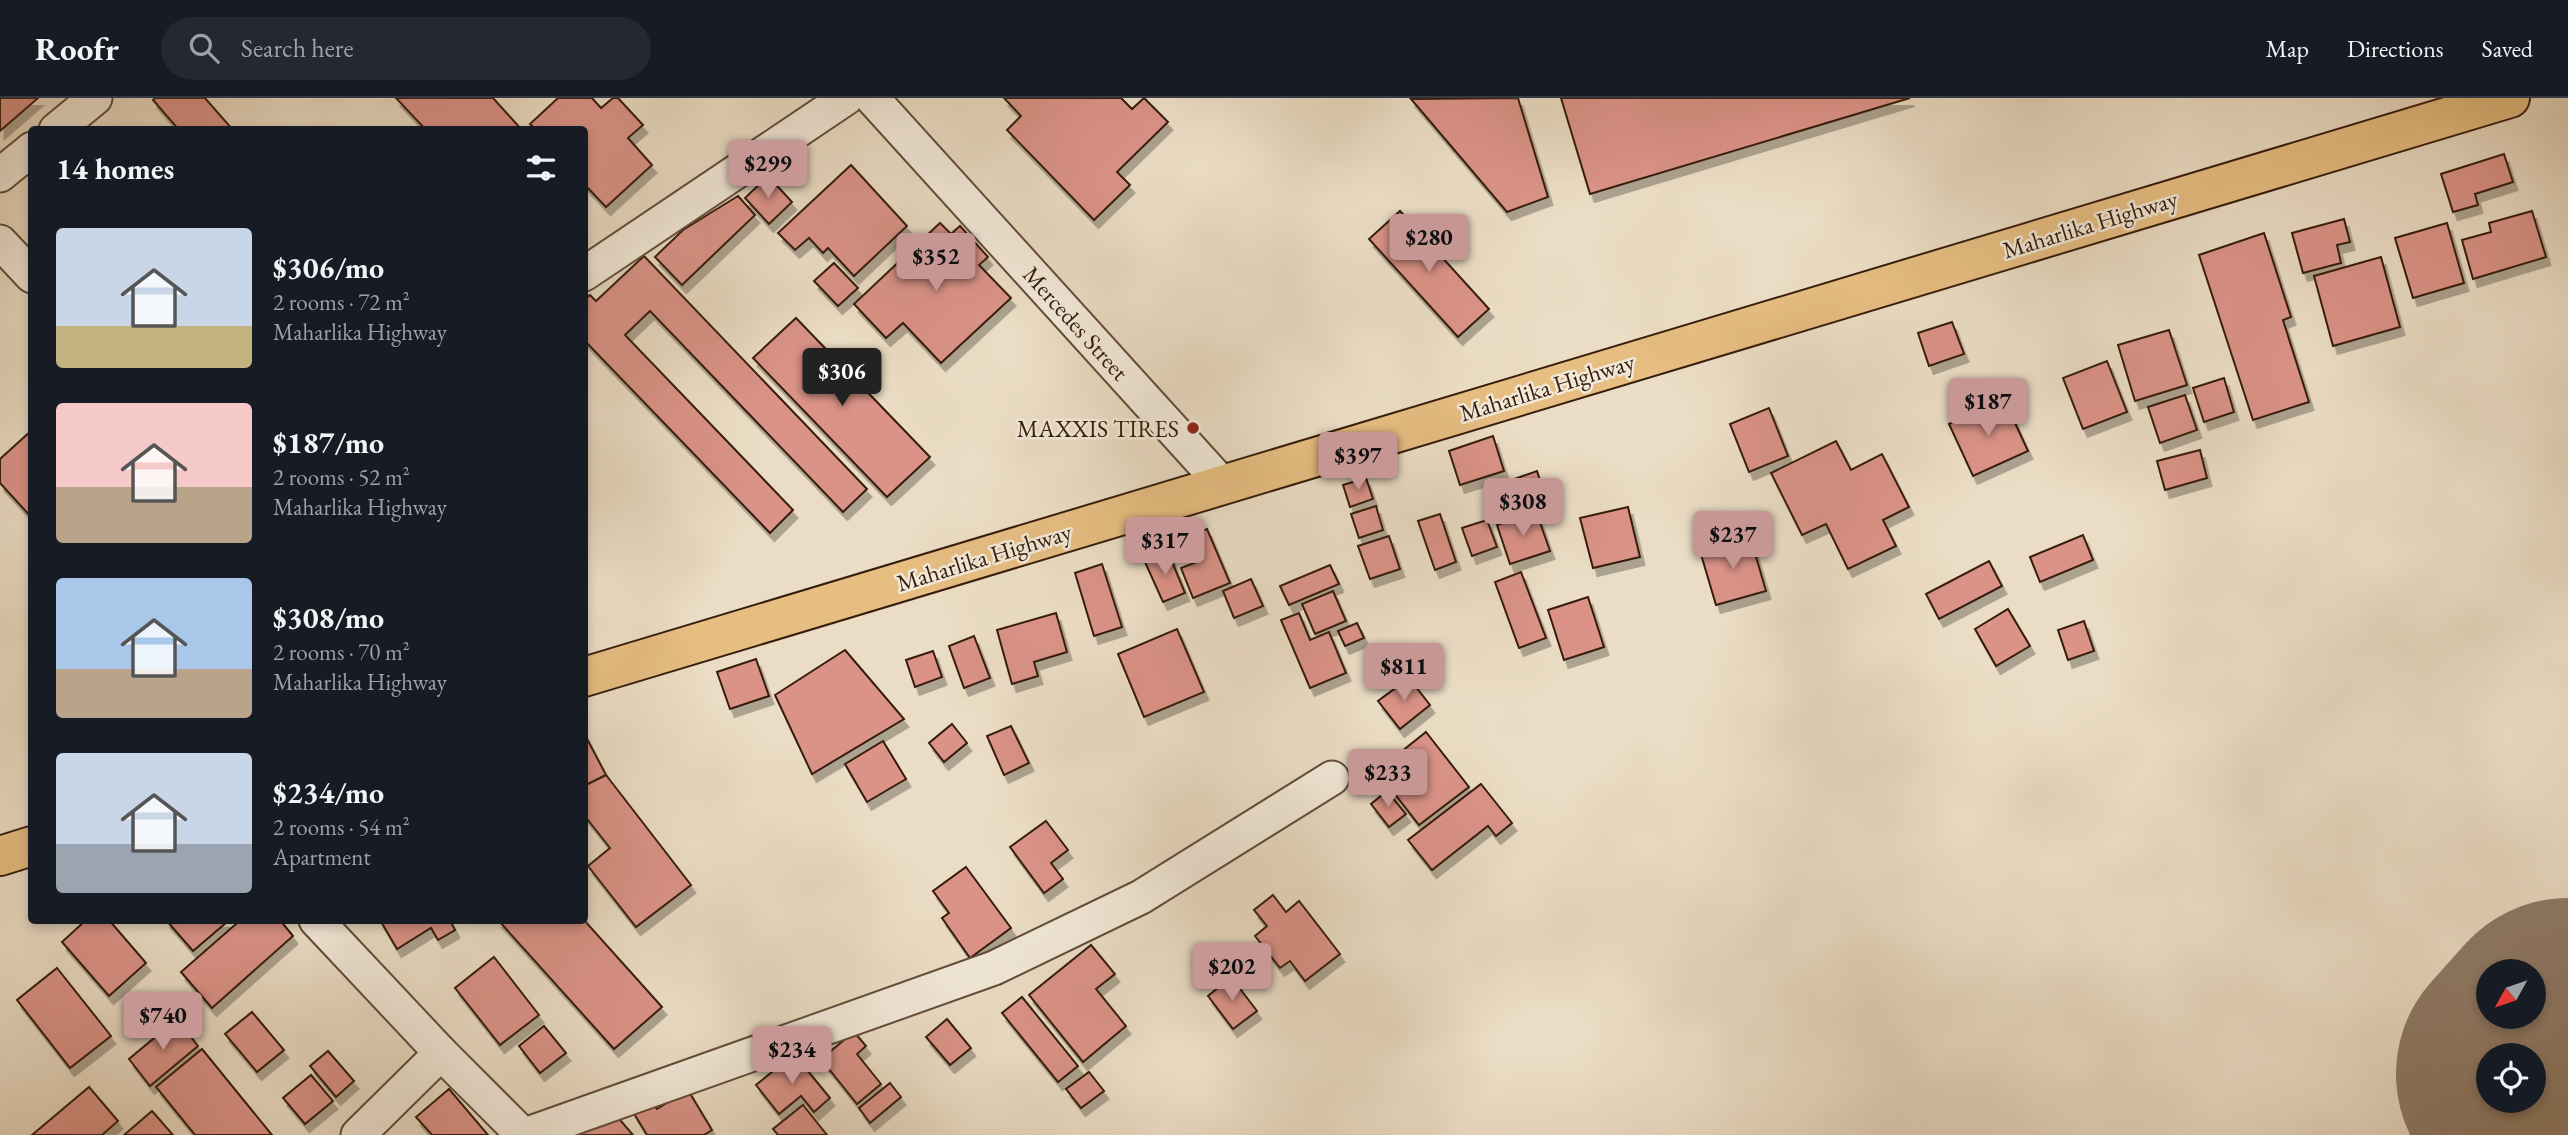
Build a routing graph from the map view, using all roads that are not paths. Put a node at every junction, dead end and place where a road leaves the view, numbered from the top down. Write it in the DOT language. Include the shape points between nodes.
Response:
graph roads {
  1 [pos="95,98"];
  2 [pos="2511,98"];
  3 [pos="869,99"];
  4 [pos="61,126"];
  5 [pos="28,152"];
  6 [pos="0,175"];
  7 [pos="0,242"];
  8 [pos="28,272"];
  9 [pos="588,272"];
  10 [pos="1223,485"];
  11 [pos="588,676"];
  12 [pos="1332,778"];
  13 [pos="28,847"];
  14 [pos="0,856"];
  15 [pos="320,924"];
  16 [pos="441,1053"];
  17 [pos="358,1135"];
  18 [pos="524,1135"];
  1 -- 4 [label="street"];
  2 -- 10 [label="highway, Maharlika Highway"];
  3 -- 9 [label="street"];
  3 -- 10 [label="street, Mercedes Street"];
  5 -- 6 [label="street"];
  7 -- 8 [label="street"];
  10 -- 11 [label="highway, Maharlika Highway"];
  12 -- 18 [label="street" via="1142,897 994,968"];
  13 -- 14 [label="highway"];
  15 -- 16 [label="street"];
  16 -- 17 [label="street"];
  16 -- 18 [label="street"];
}
